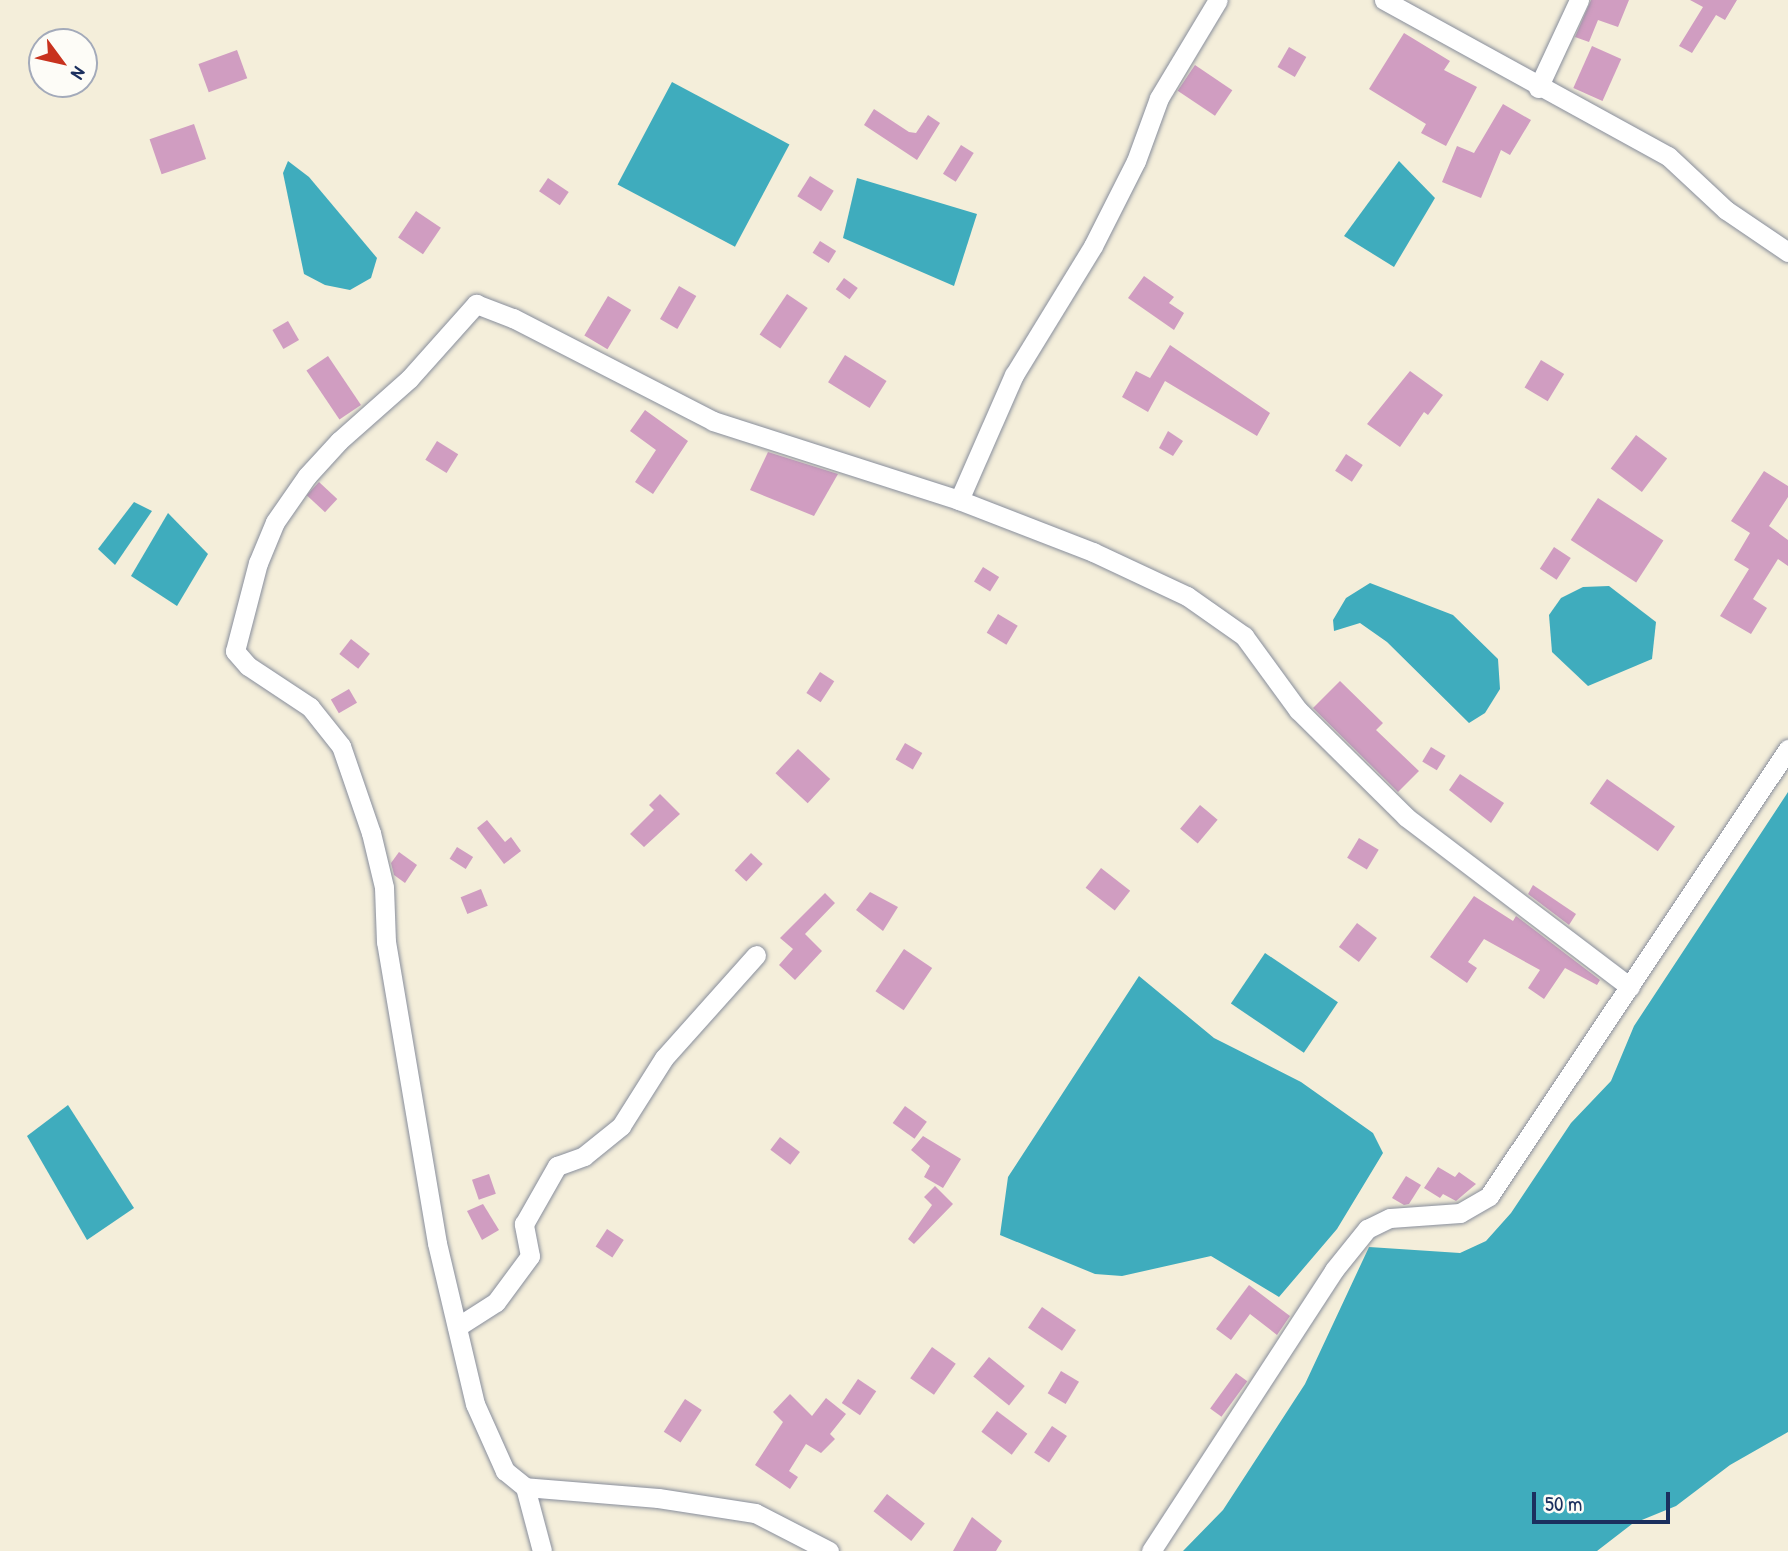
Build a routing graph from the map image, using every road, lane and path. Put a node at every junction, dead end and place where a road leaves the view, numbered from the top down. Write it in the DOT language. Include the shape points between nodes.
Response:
graph roads {
  1 [pos="1218,0"];
  2 [pos="1384,0"];
  3 [pos="1578,0"];
  4 [pos="1538,88"];
  5 [pos="1788,252"];
  6 [pos="959,500"];
  7 [pos="1788,749"];
  8 [pos="756,955"];
  9 [pos="1630,987"];
  10 [pos="457,1327"];
  11 [pos="525,1487"];
  12 [pos="542,1551"];
  13 [pos="829,1551"];
  14 [pos="1151,1551"];
  1 -- 6 [label="street" via="1159,99 1136,161 1093,246 1014,376"];
  2 -- 4 [label="street"];
  3 -- 4 [label="street"];
  4 -- 5 [label="street" via="1668,156 1726,210"];
  6 -- 9 [label="street" via="1093,552 1187,596 1224,620 1259,654 1298,710 1334,749 1406,817"];
  6 -- 10 [label="street" via="713,421 513,318 475,304 409,379 339,440 275,523 258,563 235,651 248,666 310,707 341,746 371,833 384,887 386,942 416,1124"];
  7 -- 9 [label="street"];
  8 -- 10 [label="street" via="664,1058 621,1126 584,1157 557,1166 524,1224 530,1256 496,1302"];
  9 -- 14 [label="street" via="1489,1196 1460,1213 1378,1221 1350,1248"];
  10 -- 11 [label="street" via="475,1404 505,1471"];
  11 -- 12 [label="street"];
  11 -- 13 [label="street" via="658,1498 755,1513"];
}
